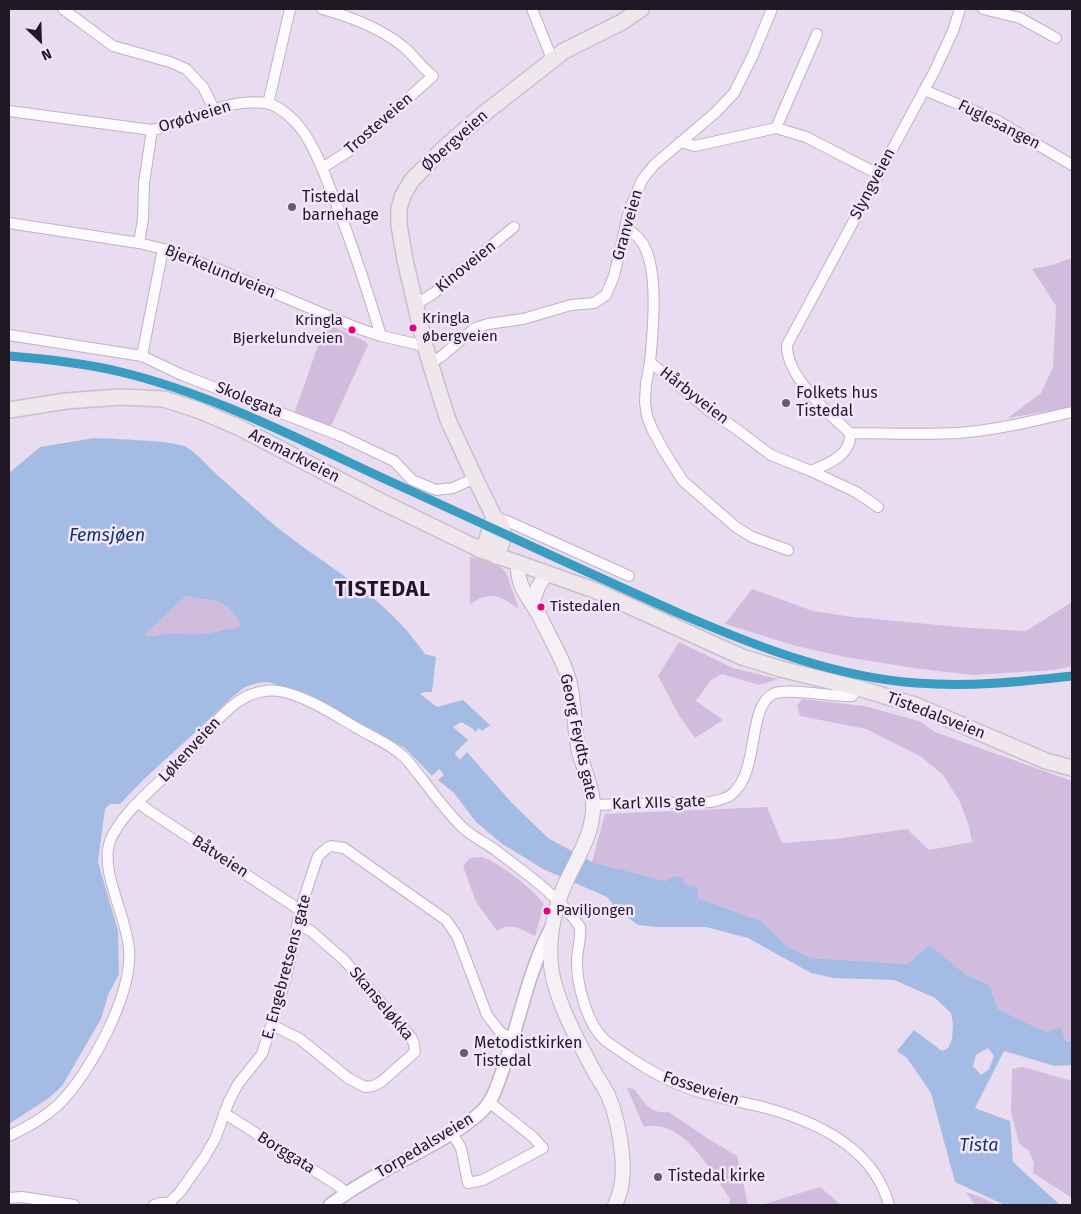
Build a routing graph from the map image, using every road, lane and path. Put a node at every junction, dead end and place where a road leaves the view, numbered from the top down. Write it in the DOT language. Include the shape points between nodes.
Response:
graph roads {
  1 [pos="63,9"];
  2 [pos="290,9"];
  3 [pos="322,9"];
  4 [pos="641,9"];
  5 [pos="772,9"];
  6 [pos="960,9"];
  7 [pos="983,9"];
  8 [pos="535,10"];
  9 [pos="817,34"];
  10 [pos="1056,38"];
  11 [pos="552,59"];
  12 [pos="924,90"];
  13 [pos="268,104"];
  14 [pos="214,109"];
  15 [pos="9,111"];
  16 [pos="776,128"];
  17 [pos="152,130"];
  18 [pos="680,142"];
  19 [pos="1072,165"];
  20 [pos="322,168"];
  21 [pos="878,174"];
  22 [pos="9,223"];
  23 [pos="514,227"];
  24 [pos="625,228"];
  25 [pos="139,243"];
  26 [pos="162,249"];
  27 [pos="415,305"];
  28 [pos="9,334"];
  29 [pos="381,336"];
  30 [pos="425,346"];
  31 [pos="142,356"];
  32 [pos="430,362"];
  33 [pos="650,362"];
  34 [pos="9,410"];
  35 [pos="1072,412"];
  36 [pos="850,432"];
  37 [pos="811,472"];
  38 [pos="475,478"];
  39 [pos="878,507"];
  40 [pos="494,517"];
  41 [pos="481,550"];
  42 [pos="788,550"];
  43 [pos="496,556"];
  44 [pos="518,564"];
  45 [pos="547,573"];
  46 [pos="629,576"];
  47 [pos="532,604"];
  48 [pos="858,688"];
  49 [pos="1072,768"];
  50 [pos="139,803"];
  51 [pos="593,805"];
  52 [pos="583,846"];
  53 [pos="559,901"];
  54 [pos="300,910"];
  55 [pos="298,924"];
  56 [pos="552,924"];
  57 [pos="272,1025"];
  58 [pos="513,1038"];
  59 [pos="489,1102"];
  60 [pos="224,1113"];
  61 [pos="452,1133"];
  62 [pos="9,1136"];
  63 [pos="347,1194"];
  64 [pos="9,1198"];
  65 [pos="170,1204"];
  66 [pos="74,1205"];
  67 [pos="154,1205"];
  68 [pos="330,1205"];
  69 [pos="615,1205"];
  70 [pos="889,1205"];
  1 -- 14 [label="street" via="114,46 186,69 203,87"];
  2 -- 13 [label="street"];
  3 -- 20 [label="street, Trosteveien" via="370,26 405,48 433,76 349,151"];
  4 -- 11 [label="main road, Øbergveien"];
  5 -- 18 [label="street, Granveien" via="734,92"];
  6 -- 12 [label="street, Slyngveien"];
  7 -- 10 [label="street" via="1020,18"];
  8 -- 11 [label="street"];
  9 -- 16 [label="street"];
  11 -- 27 [label="main road, Øbergveien" via="443,149 412,180 399,208 399,225"];
  12 -- 19 [label="street, Fuglesangen" via="996,120"];
  12 -- 21 [label="street, Slyngveien"];
  13 -- 14 [label="street, Orødveien" via="240,104"];
  13 -- 20 [label="street" via="293,119"];
  14 -- 17 [label="street, Orødveien"];
  15 -- 17 [label="street, Orødveien"];
  16 -- 18 [label="street" via="695,146"];
  16 -- 21 [label="street" via="806,137"];
  17 -- 25 [label="street"];
  18 -- 24 [label="street, Granveien" via="642,180"];
  20 -- 29 [label="street" via="342,216"];
  21 -- 36 [label="street, Slyngveien" via="786,345 788,358 812,396"];
  22 -- 25 [label="street, Bjerkelundveien"];
  23 -- 27 [label="street, Kinoveien"];
  24 -- 32 [label="street, Granveien" via="610,287 602,298 594,303 571,305 475,328"];
  24 -- 33 [label="street, Hårbyveien" via="646,248 650,264 653,315"];
  25 -- 26 [label="street, Bjerkelundveien"];
  26 -- 29 [label="street, Bjerkelundveien"];
  26 -- 31 [label="street"];
  27 -- 30 [label="main road, Øbergveien"];
  28 -- 31 [label="street, Skolegata"];
  29 -- 30 [label="street, Bjerkelundveien"];
  30 -- 32 [label="main road"];
  31 -- 38 [label="street, Skolegata" via="182,375 341,436 394,461 412,480 436,490 453,488"];
  32 -- 38 [label="main road" via="448,420"];
  33 -- 37 [label="street, Hårbyveien" via="708,410 771,455"];
  33 -- 42 [label="street" via="646,384 647,416 683,481 736,528"];
  34 -- 41 [label="main road, Aremarkveien" via="66,400 121,397 178,403 238,427"];
  35 -- 36 [label="street" via="971,432"];
  36 -- 37 [label="street" via="848,446 840,457"];
  37 -- 39 [label="street, Hårbyveien" via="856,492"];
  38 -- 40 [label="main road"];
  40 -- 41 [label="main road"];
  40 -- 43 [label="main road" via="503,530"];
  40 -- 46 [label="street"];
  41 -- 43 [label="main road"];
  43 -- 44 [label="main road"];
  44 -- 45 [label="main road, Tistedalsveien"];
  44 -- 47 [label="main road, Georg Feydts gate" via="520,585"];
  45 -- 47 [label="main road"];
  45 -- 48 [label="main road, Tistedalsveien" via="594,590 742,657"];
  47 -- 51 [label="main road, Georg Feydts gate" via="570,684 579,751"];
  48 -- 49 [label="main road, Tistedalsveien" via="916,705 1046,761"];
  48 -- 51 [label="street, Karl XIIs gate" via="852,696 785,691 766,699 759,714 747,774 733,794 726,798 711,802"];
  50 -- 53 [label="street, Løkenveien" via="242,699 267,691 283,692 387,744 404,757 464,829"];
  50 -- 54 [label="street, Båtveien"];
  50 -- 62 [label="street, Løkenveien" via="119,825 108,849 108,868 129,949 129,970 121,999 91,1060 67,1095 51,1111"];
  51 -- 52 [label="main road, Georg Feydts gate" via="590,830"];
  52 -- 53 [label="main road, Torpedalsveien"];
  53 -- 56 [label="main road, Torpedalsveien"];
  53 -- 70 [label="street, Fosseveien" via="580,927 577,960 580,983 590,1019 600,1037 646,1069 674,1083 791,1116 838,1138 872,1170"];
  54 -- 55 [label="street, E. Engebretsens gate"];
  54 -- 58 [label="street, E. Engebretsens gate" via="318,856 331,846 344,848 446,920 457,936 487,1015 501,1033"];
  55 -- 57 [label="street, E. Engebretsens gate"];
  55 -- 57 [label="street, Skanseløkka" via="344,960 411,1037 415,1052 381,1082 365,1087 348,1078 300,1038"];
  56 -- 58 [label="street, Torpedalsveien" via="542,944"];
  56 -- 69 [label="main road" via="551,964 557,991 580,1047 607,1094 618,1123 624,1175"];
  57 -- 60 [label="street, E. Engebretsens gate" via="262,1054 238,1084"];
  58 -- 59 [label="street, Torpedalsveien"];
  59 -- 61 [label="street, Torpedalsveien"];
  59 -- 61 [label="street" via="543,1148 483,1180 468,1183 461,1148"];
  60 -- 63 [label="street, Borggata"];
  60 -- 65 [label="street, E. Engebretsens gate" via="204,1158"];
  61 -- 63 [label="street, Torpedalsveien"];
  63 -- 68 [label="street, Torpedalsveien"];
  64 -- 66 [label="street"];
  65 -- 67 [label="street"];
}
